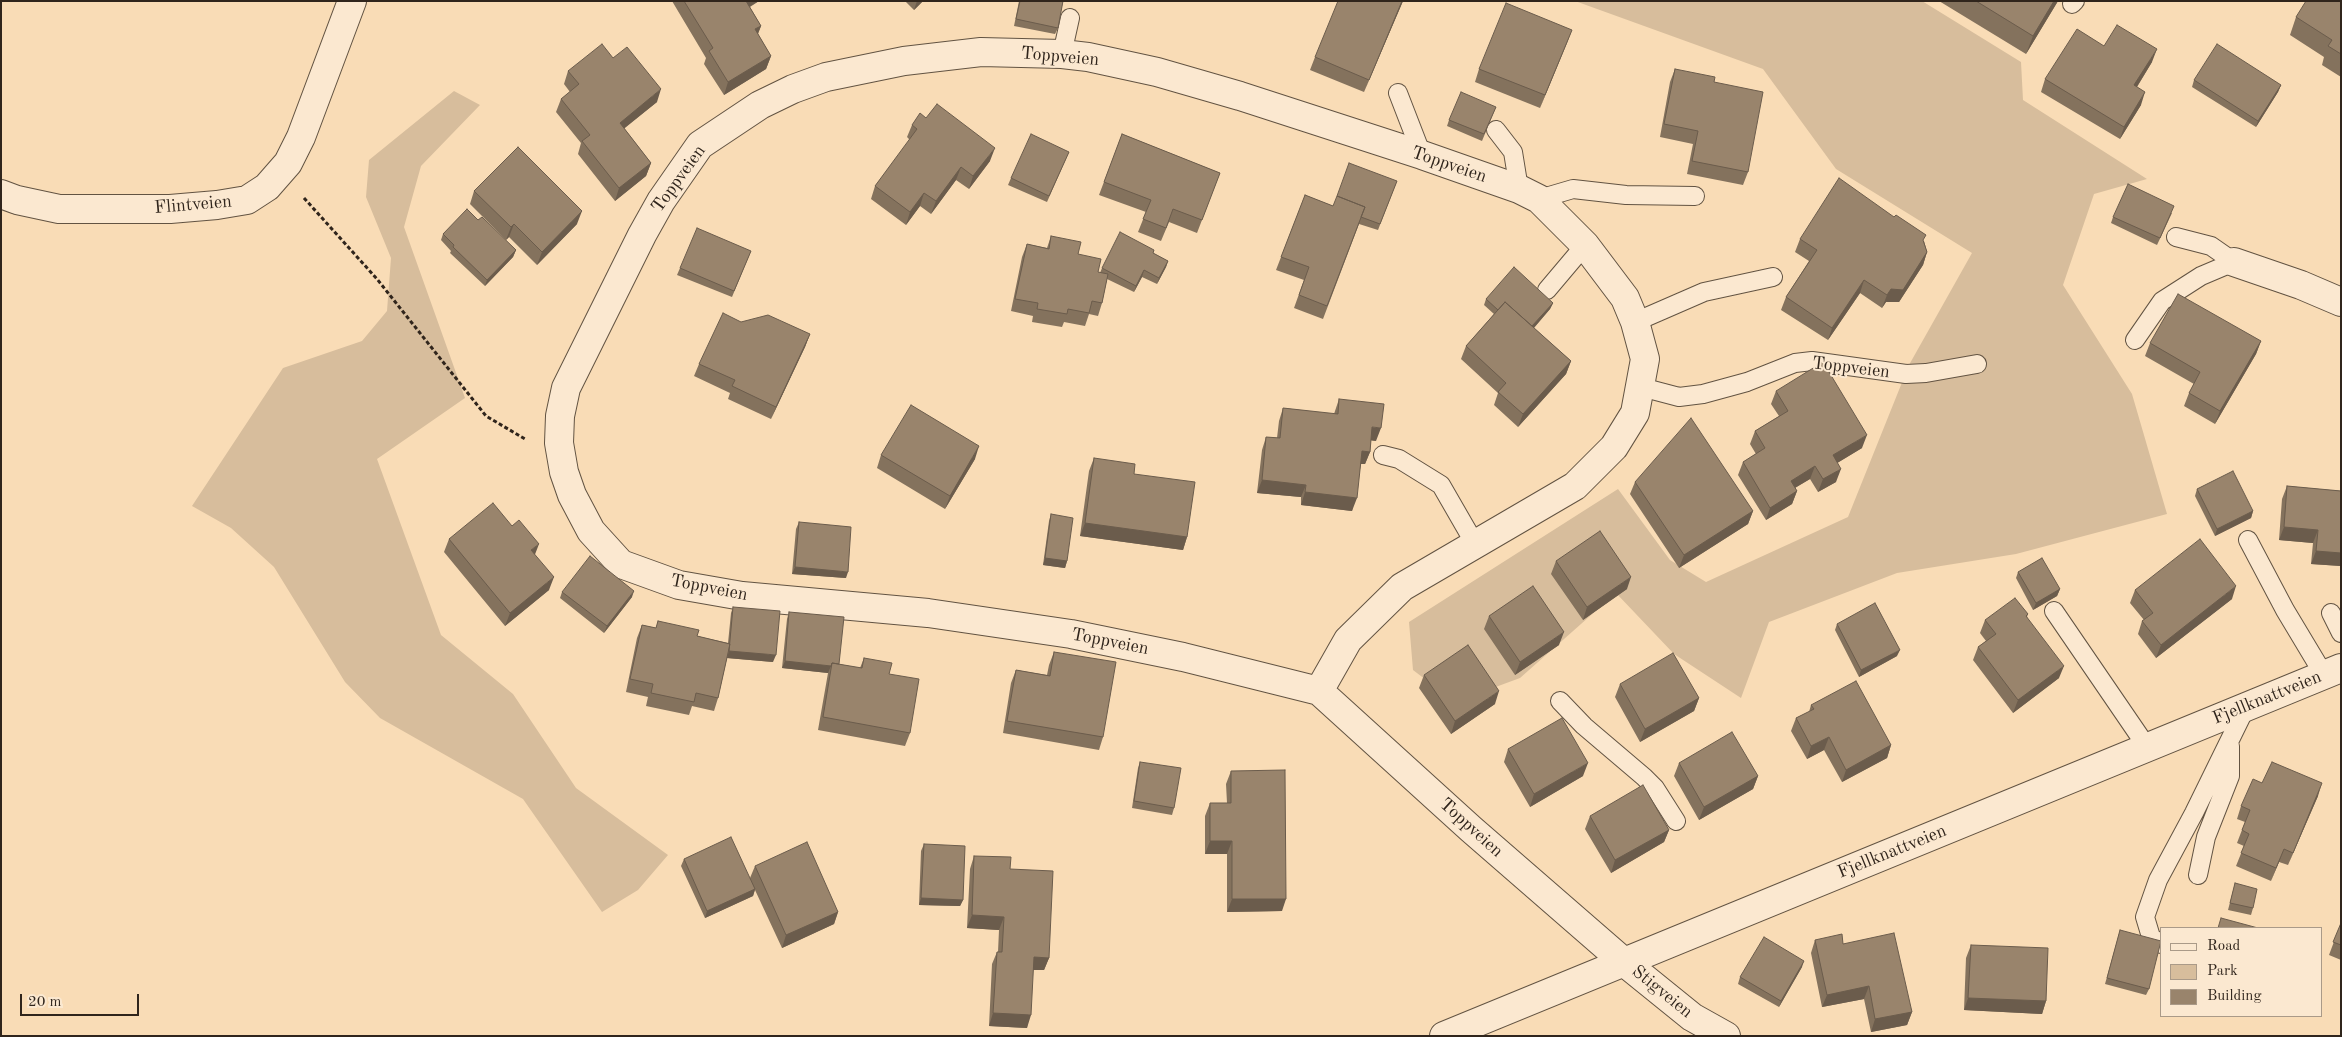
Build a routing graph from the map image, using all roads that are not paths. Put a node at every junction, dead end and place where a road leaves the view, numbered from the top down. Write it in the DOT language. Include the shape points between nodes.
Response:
graph roads {
  1 [pos="352,1"];
  2 [pos="1070,18"];
  3 [pos="1062,54"];
  4 [pos="1398,93"];
  5 [pos="1496,130"];
  6 [pos="1422,155"];
  7 [pos="1,194"];
  8 [pos="1529,194"];
  9 [pos="1695,196"];
  10 [pos="2176,237"];
  11 [pos="1584,245"];
  12 [pos="2234,262"];
  13 [pos="1773,277"];
  14 [pos="1547,290"];
  15 [pos="2341,302"];
  16 [pos="1635,322"];
  17 [pos="2135,340"];
  18 [pos="1977,364"];
  19 [pos="1641,387"];
  20 [pos="1383,456"];
  21 [pos="2248,540"];
  22 [pos="1475,544"];
  23 [pos="2054,612"];
  24 [pos="2331,613"];
  25 [pos="2341,632"];
  26 [pos="2332,671"];
  27 [pos="1319,691"];
  28 [pos="1560,701"];
  29 [pos="2246,707"];
  30 [pos="2230,740"];
  31 [pos="2147,747"];
  32 [pos="1676,821"];
  33 [pos="2198,875"];
  34 [pos="2160,943"];
  35 [pos="1624,962"];
  36 [pos="1444,1036"];
  37 [pos="1726,1036"];
  1 -- 7 [label="street, Flintveien" via="288,163 267,187 247,200 170,209 59,208"];
  2 -- 3 [label="lane"];
  3 -- 6 [label="street, Toppveien" via="1088,56 1157,72"];
  3 -- 27 [label="street, Toppveien" via="981,52 904,61 826,77 760,105 700,145 642,235 566,388 558,443 572,495 591,531 621,564 679,585 742,596 928,613 1071,634 1183,657"];
  4 -- 6 [label="lane"];
  5 -- 8 [label="lane" via="1513,152"];
  6 -- 8 [label="street, Toppveien"];
  8 -- 9 [label="lane" via="1573,190"];
  8 -- 11 [label="street, Toppveien"];
  10 -- 12 [label="lane" via="2211,246"];
  11 -- 14 [label="lane"];
  11 -- 16 [label="street, Toppveien" via="1625,298"];
  12 -- 15 [label="street"];
  12 -- 17 [label="lane" via="2201,276 2162,301"];
  13 -- 16 [label="lane" via="1704,292"];
  16 -- 19 [label="street, Toppveien" via="1645,359"];
  18 -- 19 [label="lane, Toppveien" via="1906,374 1812,360 1703,394 1679,397"];
  19 -- 22 [label="street, Toppveien" via="1635,413 1614,446 1575,486"];
  20 -- 22 [label="lane" via="1399,459 1441,485"];
  21 -- 26 [label="lane" via="2284,610"];
  22 -- 27 [label="street, Toppveien" via="1402,587 1348,640"];
  23 -- 31 [label="lane"];
  24 -- 25 [label="lane"];
  26 -- 29 [label="street, Fjellknattveien"];
  27 -- 35 [label="street, Toppveien" via="1470,829"];
  28 -- 32 [label="lane" via="1644,777"];
  29 -- 30 [label="lane"];
  29 -- 31 [label="street, Fjellknattveien"];
  30 -- 33 [label="lane" via="2230,776 2206,837"];
  30 -- 34 [label="lane" via="2158,880 2145,917 2151,937"];
  31 -- 35 [label="street, Fjellknattveien"];
  35 -- 36 [label="street, Fjellknattveien"];
  35 -- 37 [label="street, Stigveien" via="1692,1018"];
}
